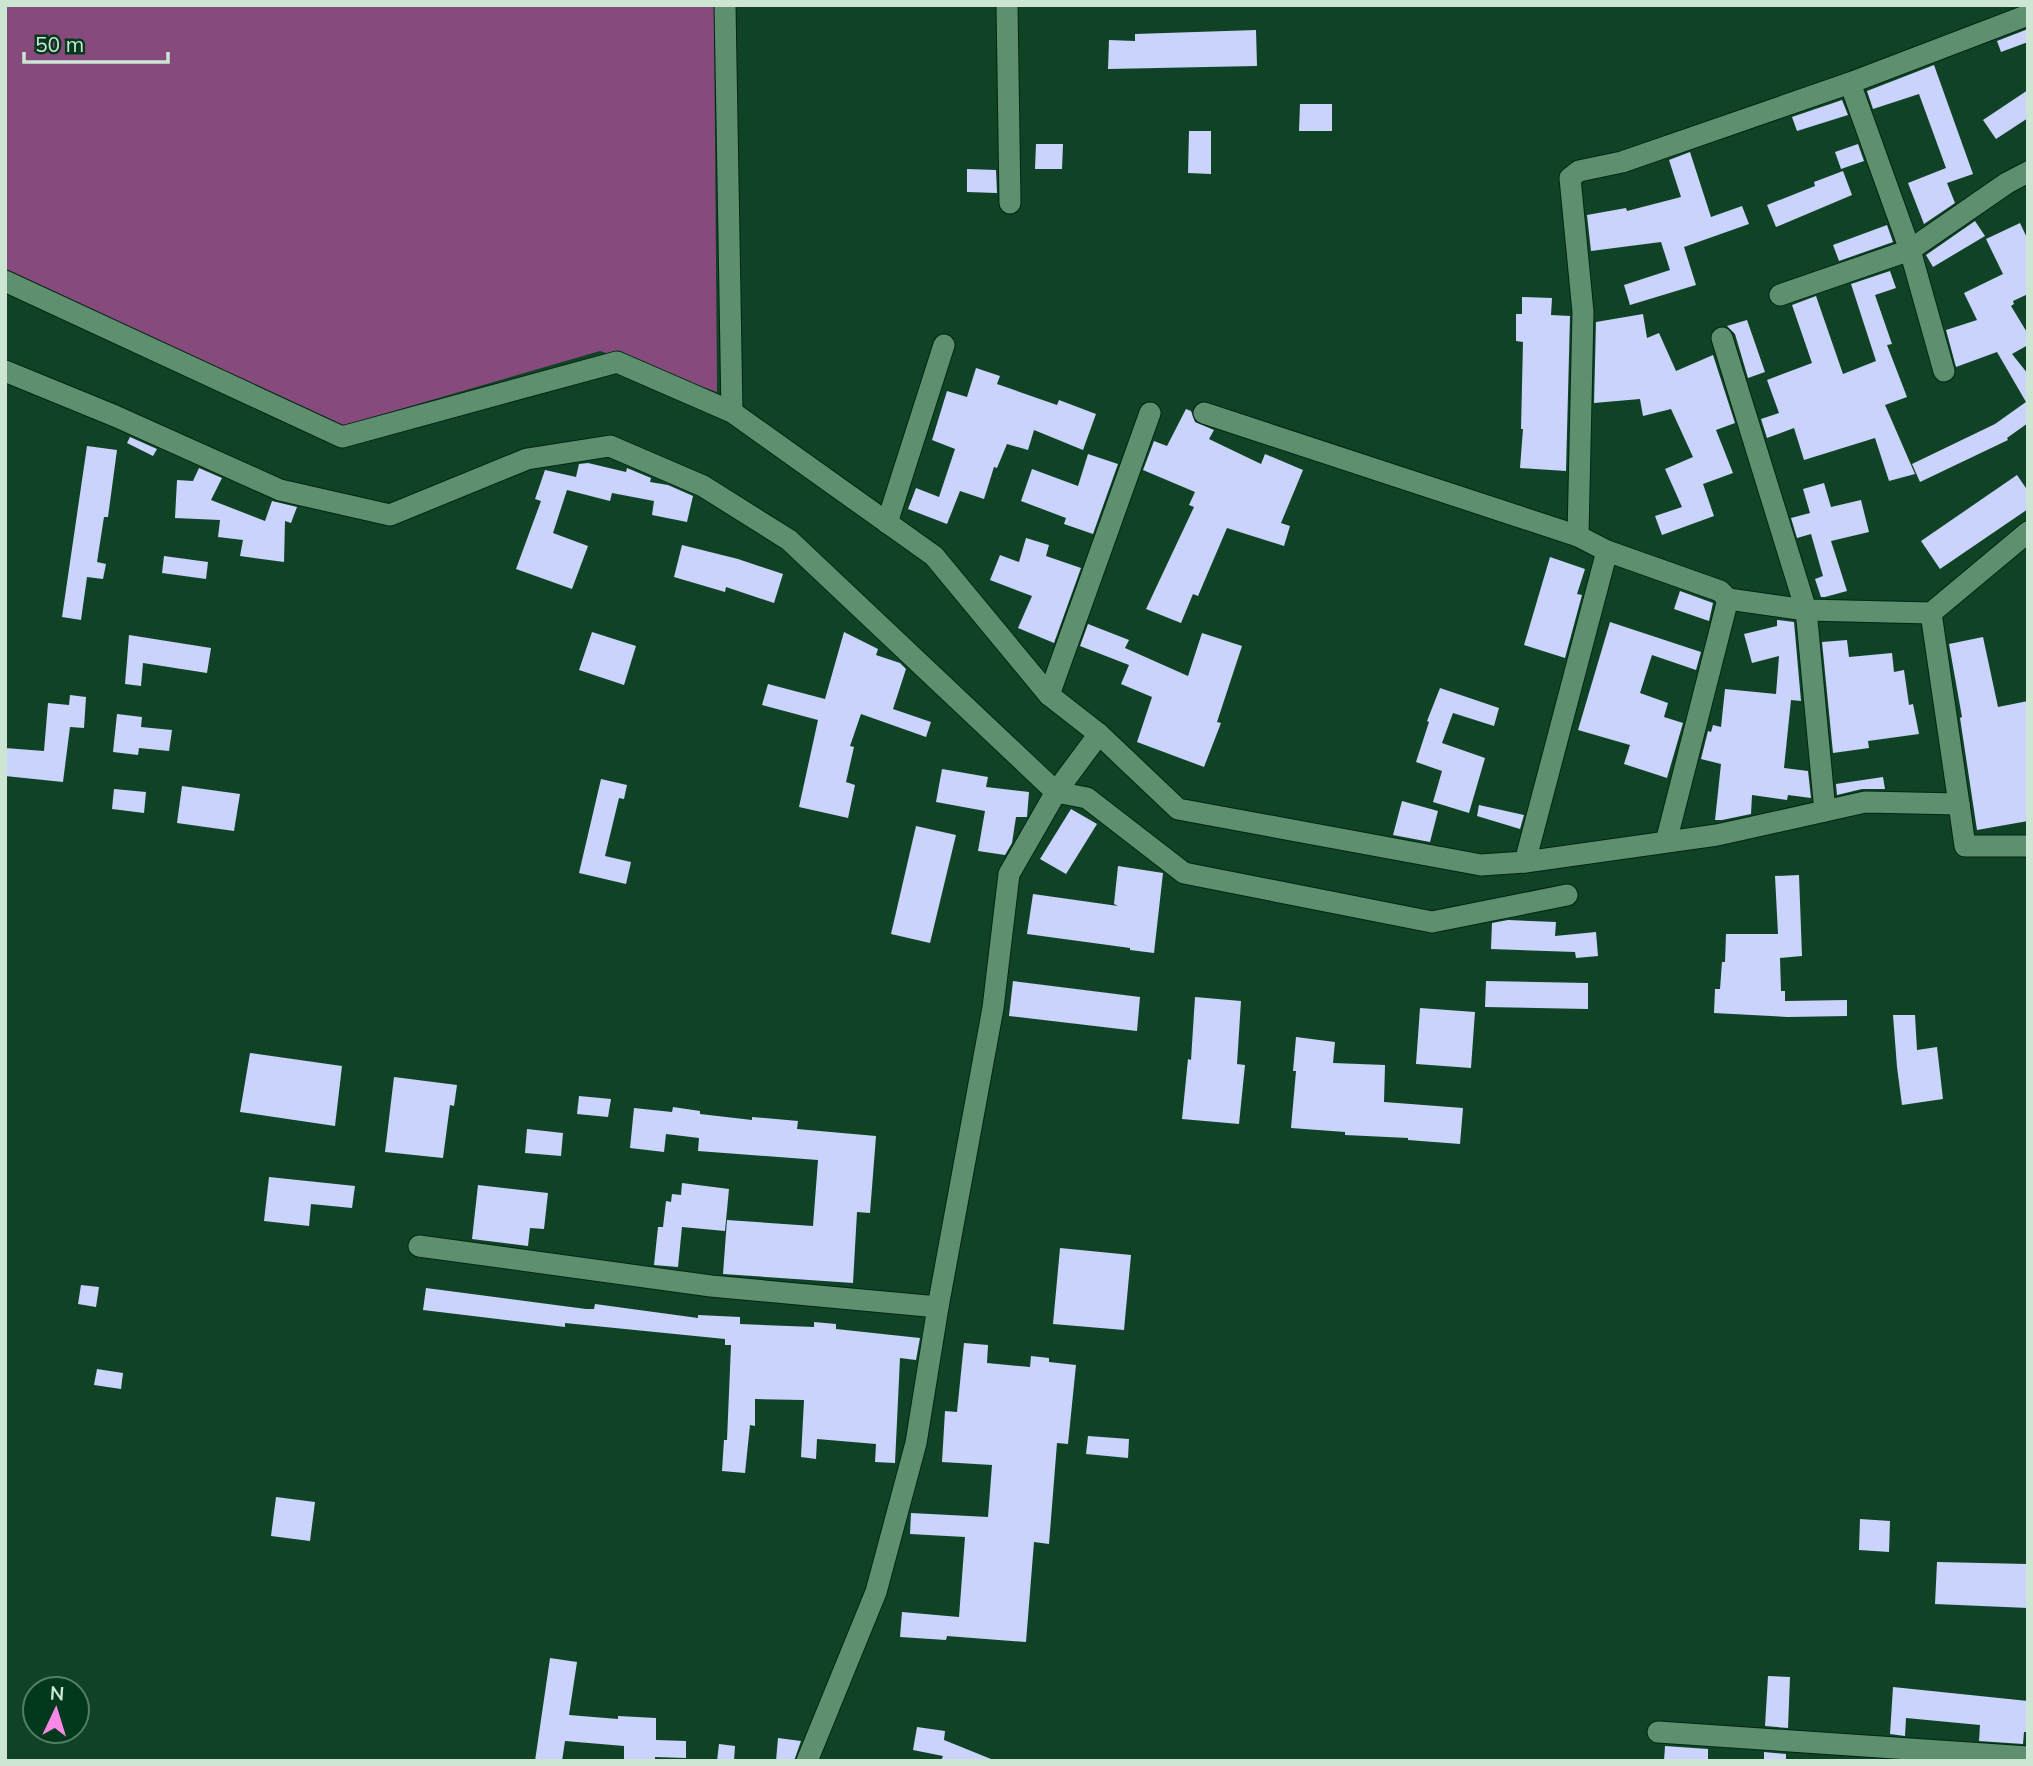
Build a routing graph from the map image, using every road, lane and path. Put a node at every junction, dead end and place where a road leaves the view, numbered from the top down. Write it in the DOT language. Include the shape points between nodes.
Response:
graph roads {
  1 [pos="725,5"];
  2 [pos="1007,5"];
  3 [pos="2028,15"];
  4 [pos="1850,83"];
  5 [pos="2028,172"];
  6 [pos="1010,203"];
  7 [pos="1910,250"];
  8 [pos="5,281"];
  9 [pos="1780,295"];
  10 [pos="1722,338"];
  11 [pos="944,345"];
  12 [pos="5,371"];
  13 [pos="1944,371"];
  14 [pos="732,412"];
  15 [pos="1204,413"];
  16 [pos="1150,414"];
  17 [pos="887,523"];
  18 [pos="2028,532"];
  19 [pos="1577,536"];
  20 [pos="1607,551"];
  21 [pos="1728,599"];
  22 [pos="1806,610"];
  23 [pos="1931,612"];
  24 [pos="1049,695"];
  25 [pos="1099,734"];
  26 [pos="1056,792"];
  27 [pos="1959,804"];
  28 [pos="1825,811"];
  29 [pos="1666,842"];
  30 [pos="2028,846"];
  31 [pos="1525,862"];
  32 [pos="1567,895"];
  33 [pos="419,1246"];
  34 [pos="938,1307"];
  35 [pos="1658,1732"];
  36 [pos="2028,1757"];
  37 [pos="807,1761"];
  1 -- 14 [label="street"];
  2 -- 6 [label="street"];
  3 -- 4 [label="street"];
  4 -- 7 [label="street"];
  4 -- 19 [label="street" via="1622,162 1578,171 1570,178 1583,312"];
  5 -- 7 [label="street"];
  7 -- 9 [label="street"];
  7 -- 13 [label="street"];
  8 -- 14 [label="street" via="342,437 617,362"];
  10 -- 22 [label="street"];
  11 -- 17 [label="street"];
  12 -- 26 [label="street" via="280,490 390,515 527,459 610,446 702,486 789,540"];
  14 -- 17 [label="street"];
  15 -- 19 [label="street"];
  16 -- 24 [label="street"];
  17 -- 24 [label="street" via="934,556"];
  18 -- 23 [label="street"];
  19 -- 20 [label="street"];
  20 -- 21 [label="street" via="1720,592"];
  20 -- 31 [label="street"];
  21 -- 22 [label="street"];
  21 -- 29 [label="street"];
  22 -- 23 [label="street"];
  22 -- 28 [label="street"];
  23 -- 27 [label="street"];
  24 -- 25 [label="street"];
  25 -- 26 [label="street"];
  25 -- 31 [label="street" via="1178,809 1481,865"];
  26 -- 32 [label="street" via="1087,798 1184,873 1432,922"];
  26 -- 34 [label="street" via="1009,874 993,1008"];
  27 -- 28 [label="street" via="1865,802"];
  27 -- 30 [label="street" via="1965,846"];
  28 -- 29 [label="street"];
  29 -- 31 [label="street"];
  33 -- 34 [label="street" via="711,1286"];
  34 -- 37 [label="street" via="916,1443 876,1592"];
  35 -- 36 [label="street"];
}
